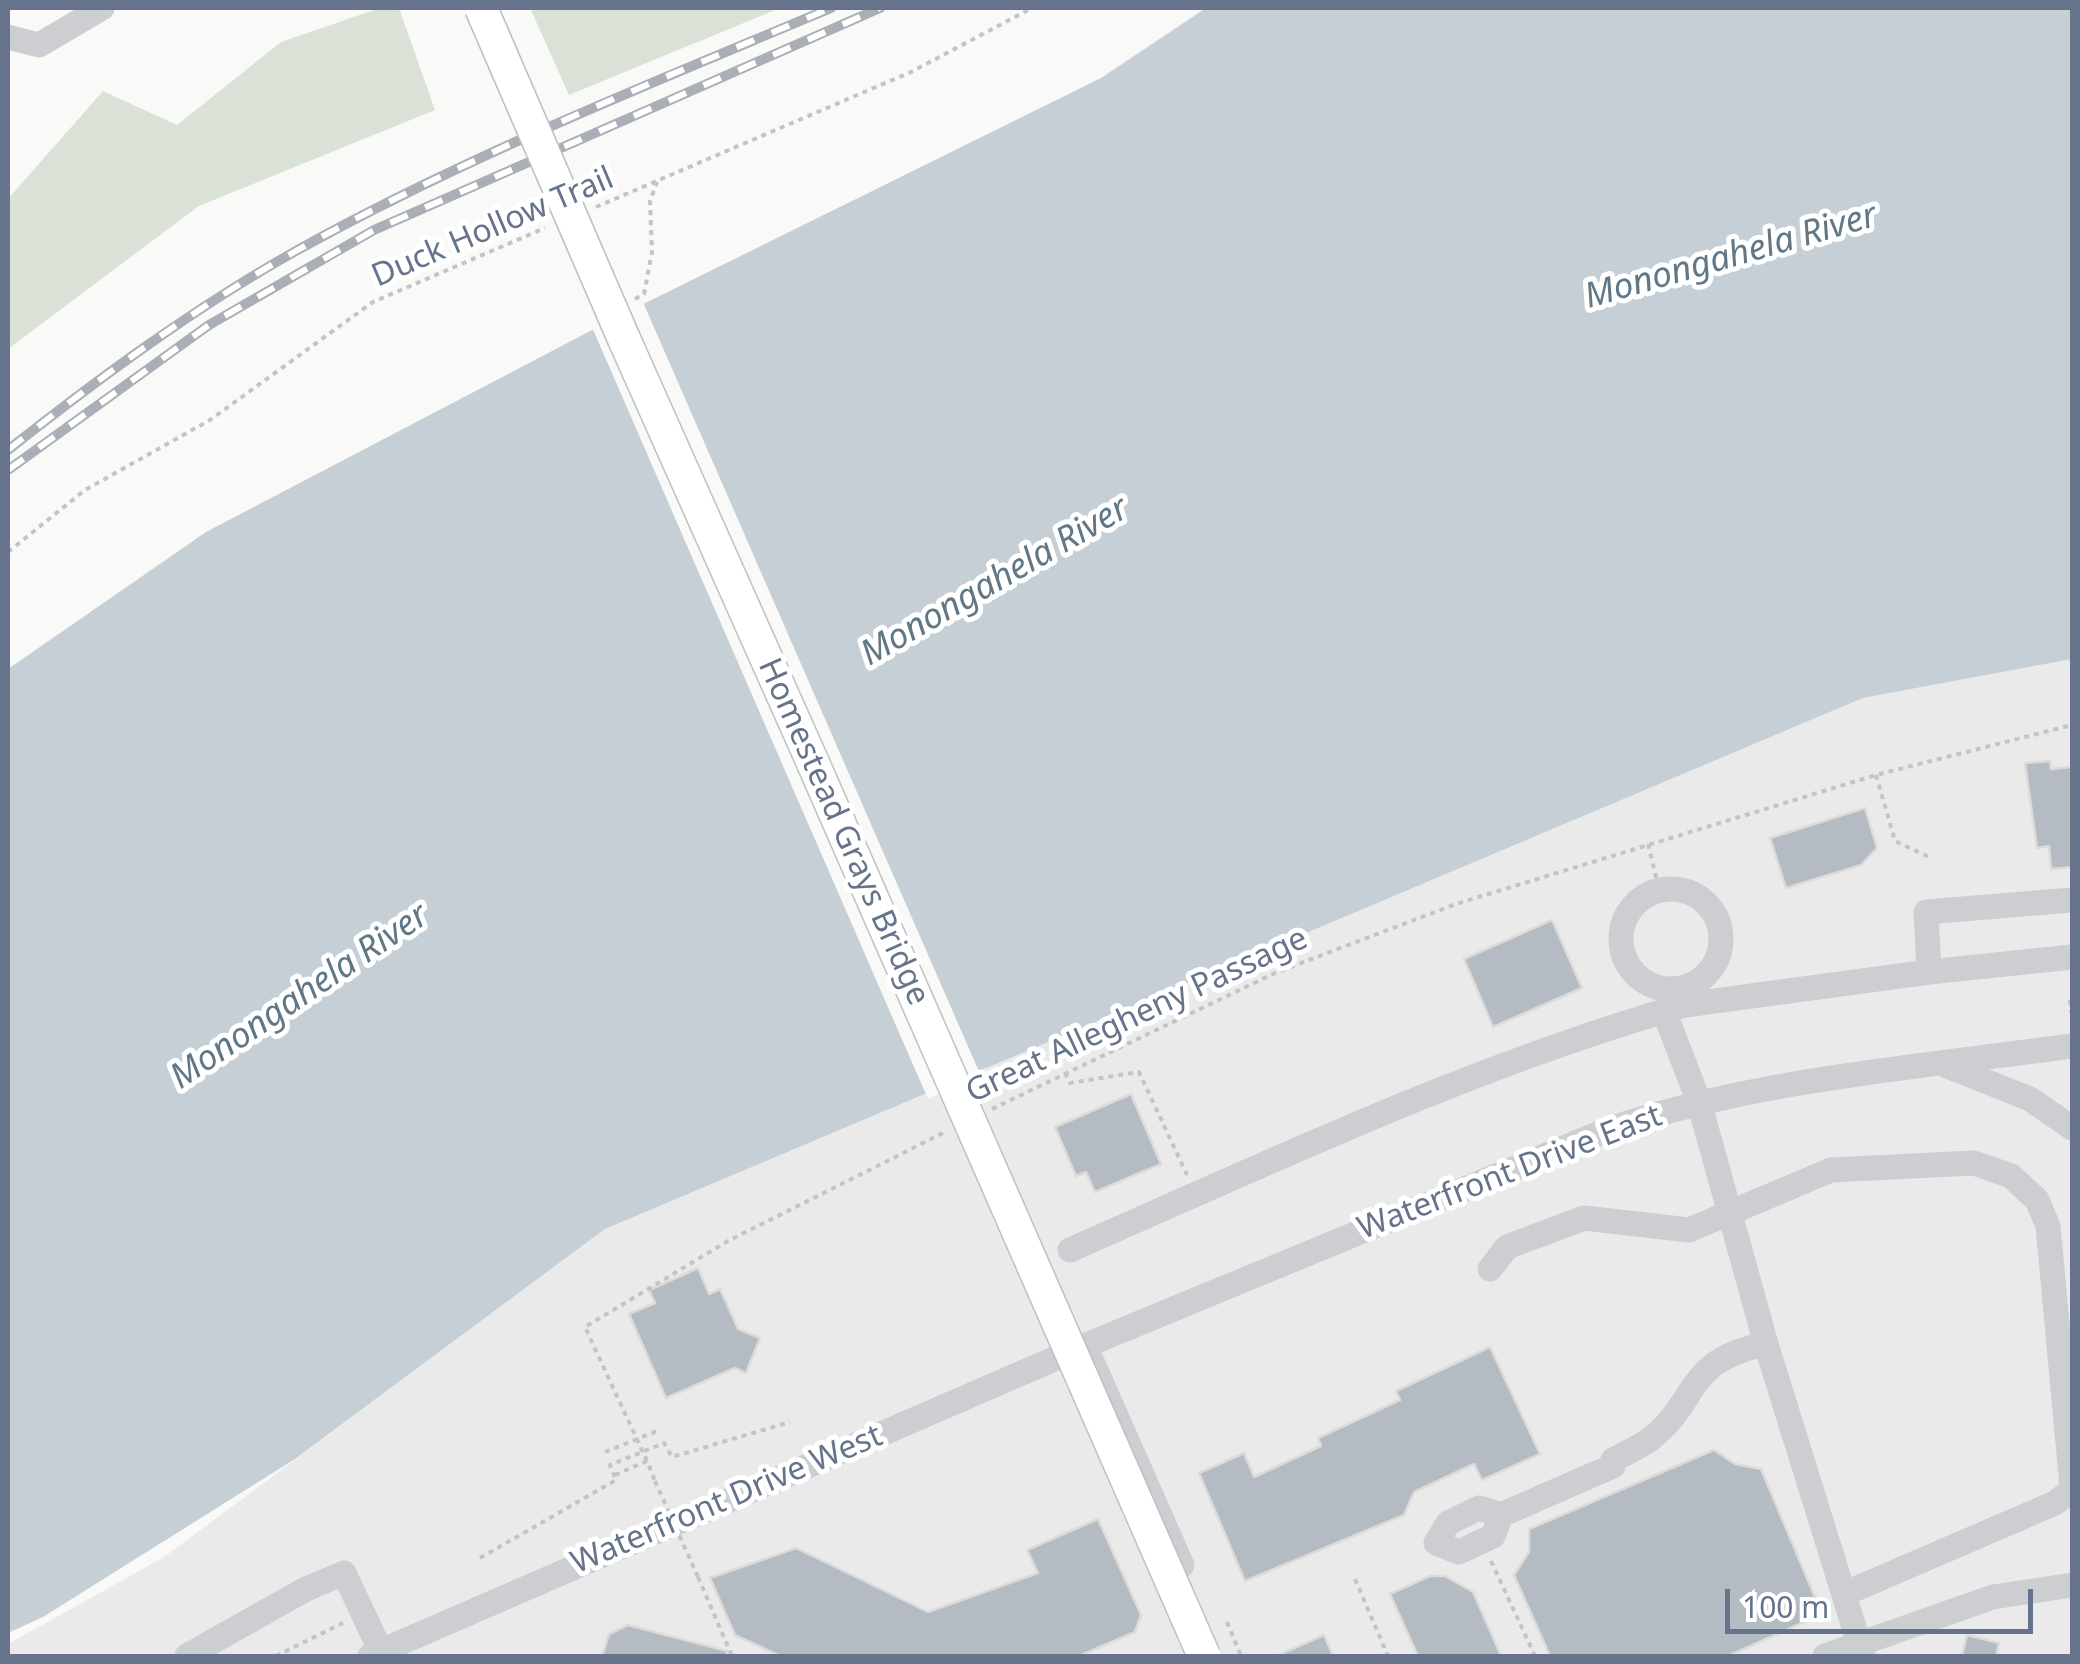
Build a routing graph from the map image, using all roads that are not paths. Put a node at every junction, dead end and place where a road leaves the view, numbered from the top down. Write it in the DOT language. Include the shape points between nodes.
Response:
graph roads {
  1 [pos="102,8"];
  2 [pos="481,8"];
  3 [pos="8,37"];
  4 [pos="2072,900"];
  5 [pos="2072,957"];
  6 [pos="1929,972"];
  7 [pos="1677,1002"];
  8 [pos="2072,1046"];
  9 [pos="1942,1064"];
  10 [pos="1699,1102"];
  11 [pos="2072,1128"];
  12 [pos="1730,1214"];
  13 [pos="1070,1250"];
  14 [pos="1490,1268"];
  15 [pos="1766,1344"];
  16 [pos="1084,1346"];
  17 [pos="2072,1488"];
  18 [pos="1501,1516"];
  19 [pos="2072,1584"];
  20 [pos="1844,1594"];
  21 [pos="1861,1649"];
  22 [pos="378,1655"];
  23 [pos="187,1656"];
  24 [pos="1204,1656"];
  25 [pos="1220,1656"];
  26 [pos="1825,1656"];
  1 -- 3 [label="street" via="40,45"];
  2 -- 24 [label="main road, Homestead Grays Bridge, bridge"];
  4 -- 6 [label="street" via="1926,912"];
  5 -- 6 [label="street"];
  6 -- 7 [label="street"];
  7 -- 7 [label="street" via="1710,974 1723,944 1716,912 1691,891 1658,889 1628,912 1620,950 1633,974"];
  7 -- 10 [label="street"];
  7 -- 13 [label="street" via="1440,1088"];
  8 -- 9 [label="street, Waterfront Drive East"];
  9 -- 10 [label="street, Waterfront Drive East"];
  9 -- 11 [label="street" via="2030,1099"];
  10 -- 12 [label="street"];
  10 -- 16 [label="street, Waterfront Drive East" via="1540,1156"];
  12 -- 14 [label="street" via="1688,1230 1584,1218 1507,1247"];
  12 -- 15 [label="street"];
  12 -- 17 [label="street" via="1831,1170 1974,1163 2011,1176 2036,1200 2048,1226"];
  15 -- 18 [label="street" via="1730,1352 1702,1372 1668,1420 1613,1466"];
  15 -- 20 [label="street"];
  16 -- 22 [label="street, Waterfront Drive West"];
  16 -- 25 [label="street"];
  17 -- 20 [label="street" via="2055,1503"];
  19 -- 21 [label="street" via="1992,1597"];
  20 -- 21 [label="street"];
  21 -- 26 [label="street"];
  22 -- 23 [label="street" via="344,1573"];
}
